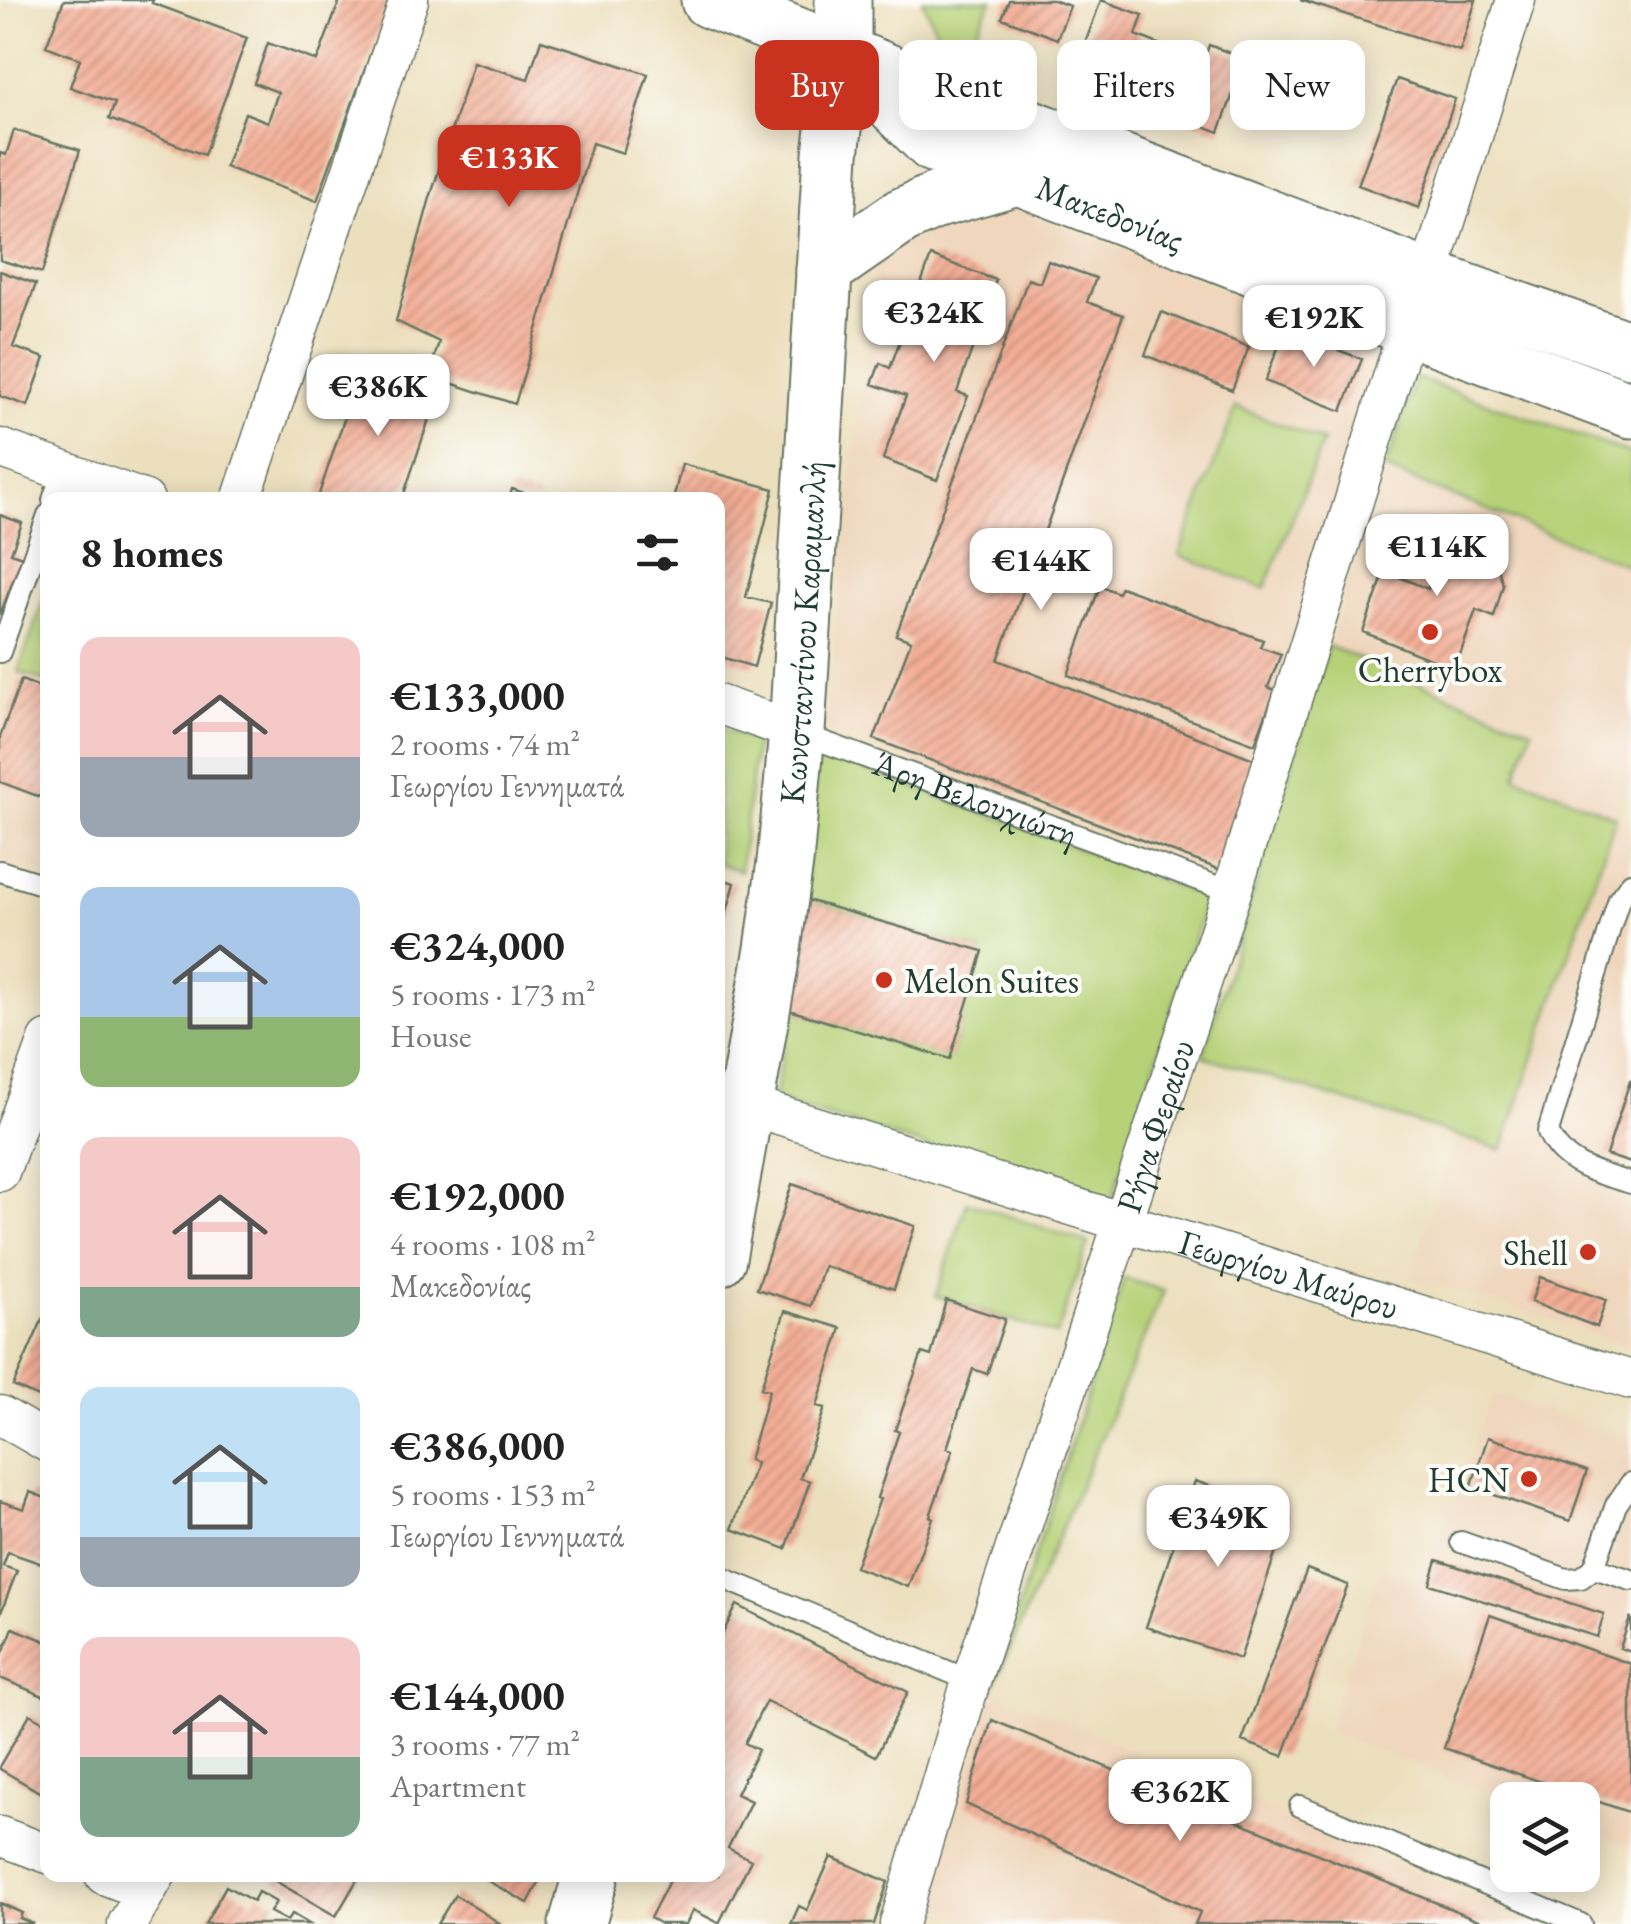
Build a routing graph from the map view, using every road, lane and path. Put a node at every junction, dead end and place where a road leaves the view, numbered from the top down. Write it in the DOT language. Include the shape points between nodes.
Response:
graph roads {
  1 [pos="409,0"];
  2 [pos="709,0"];
  3 [pos="843,0"];
  4 [pos="1516,0"];
  5 [pos="808,40"];
  6 [pos="843,40"];
  7 [pos="879,68"];
  8 [pos="879,90"];
  9 [pos="834,130"];
  10 [pos="1018,176"];
  11 [pos="824,270"];
  12 [pos="1428,278"];
  13 [pos="1408,327"];
  14 [pos="1631,350"];
  15 [pos="1631,410"];
  16 [pos="0,448"];
  17 [pos="58,485"];
  18 [pos="99,492"];
  19 [pos="244,492"];
  20 [pos="40,538"];
  21 [pos="0,652"];
  22 [pos="725,706"];
  23 [pos="798,732"];
  24 [pos="0,871"];
  25 [pos="1631,883"];
  26 [pos="40,884"];
  27 [pos="1232,892"];
  28 [pos="40,1062"];
  29 [pos="732,1100"];
  30 [pos="0,1172"];
  31 [pos="725,1179"];
  32 [pos="1631,1183"];
  33 [pos="1124,1221"];
  34 [pos="1631,1380"];
  35 [pos="0,1415"];
  36 [pos="40,1438"];
  37 [pos="1631,1483"];
  38 [pos="1462,1542"];
  39 [pos="1594,1568"];
  40 [pos="725,1579"];
  41 [pos="1631,1580"];
  42 [pos="972,1680"];
  43 [pos="1300,1806"];
  44 [pos="0,1836"];
  45 [pos="40,1851"];
  46 [pos="590,1882"];
  47 [pos="151,1883"];
  48 [pos="127,1924"];
  49 [pos="576,1924"];
  50 [pos="899,1924"];
  51 [pos="1581,1924"];
  1 -- 19 [label="street"];
  2 -- 5 [label="main road, Μακεδονίας"];
  3 -- 6 [label="main road, Κωνσταντίνου Καραμανλή"];
  4 -- 12 [label="street"];
  7 -- 12 [label="main road, Μακεδονίας"];
  8 -- 10 [label="main road, Μακεδονίας" via="933,144"];
  9 -- 11 [label="main road, Κωνσταντίνου Καραμανλή"];
  10 -- 11 [label="main road" via="902,216"];
  10 -- 13 [label="main road, Μακεδονίας"];
  11 -- 23 [label="main road, Κωνσταντίνου Καραμανλή"];
  12 -- 14 [label="main road, Μακεδονίας"];
  13 -- 15 [label="main road, Μακεδονίας"];
  13 -- 27 [label="street, Ρήγα Φεραίου"];
  16 -- 17 [label="street"];
  17 -- 18 [label="street"];
  20 -- 21 [label="lane"];
  22 -- 23 [label="street, Άρη Βελουχιώτη"];
  23 -- 27 [label="lane, Άρη Βελουχιώτη"];
  23 -- 29 [label="main road, Κωνσταντίνου Καραμανλή" via="786,862"];
  24 -- 26 [label="lane"];
  25 -- 32 [label="lane" via="1618,899 1548,1132 1571,1160"];
  27 -- 33 [label="street, Ρήγα Φεραίου"];
  28 -- 30 [label="street"];
  29 -- 31 [label="main road, Κωνσταντίνου Καραμανλή"];
  29 -- 33 [label="street, Γεωργίου Μαύρου"];
  33 -- 34 [label="street, Γεωργίου Μαύρου"];
  33 -- 42 [label="street, Ρήγα Φεραίου"];
  35 -- 36 [label="street"];
  37 -- 39 [label="lane"];
  38 -- 39 [label="lane" via="1566,1579"];
  39 -- 41 [label="lane"];
  40 -- 42 [label="lane"];
  42 -- 50 [label="street, Ρήγα Φεραίου"];
  43 -- 51 [label="lane"];
  44 -- 45 [label="street"];
  46 -- 49 [label="main road"];
  47 -- 48 [label="street"];
}
